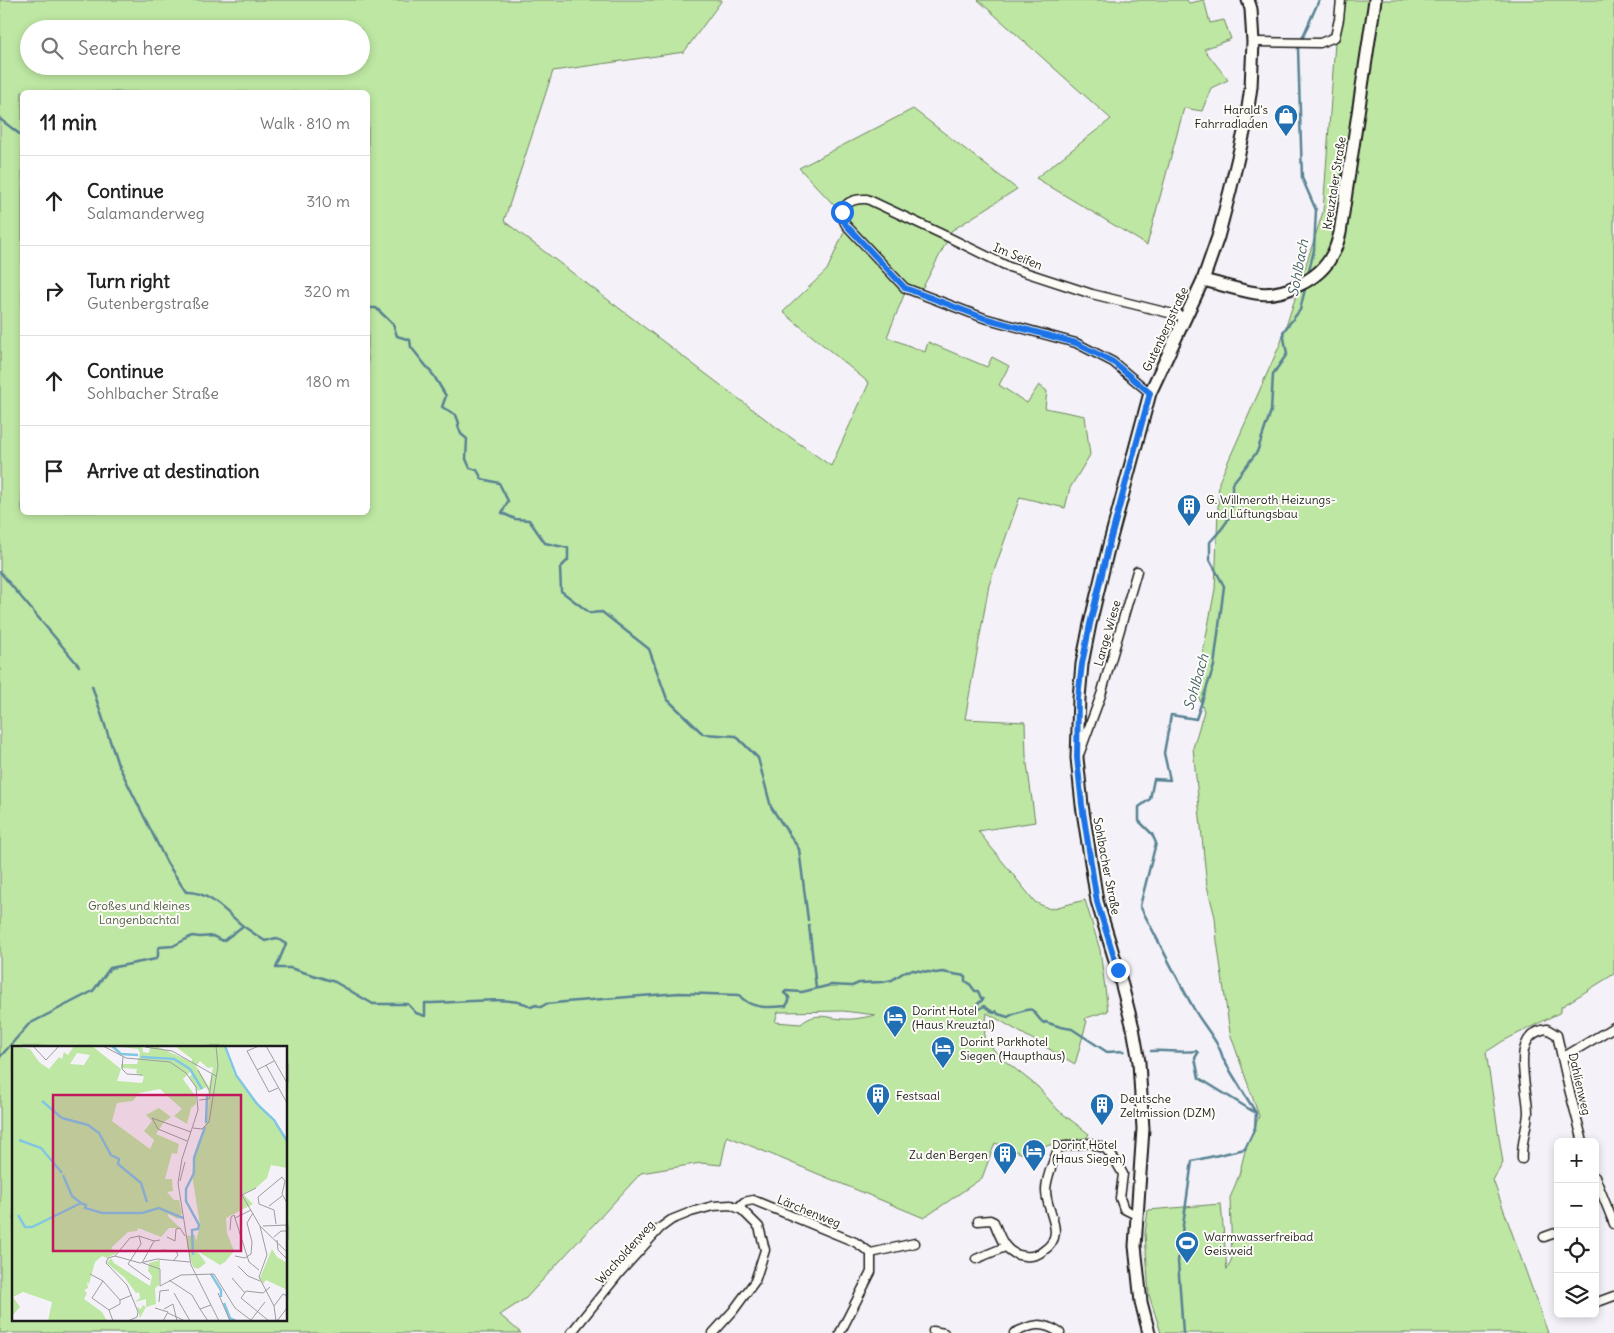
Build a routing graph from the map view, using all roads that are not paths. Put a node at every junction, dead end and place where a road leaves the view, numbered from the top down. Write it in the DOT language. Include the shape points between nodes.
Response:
graph roads {
  1 [pos="1248,0"];
  2 [pos="1341,0"];
  3 [pos="1376,0"];
  4 [pos="1253,42"];
  5 [pos="1203,280"];
  6 [pos="1185,317"];
  7 [pos="1150,393"];
  8 [pos="1137,571"];
  9 [pos="1077,758"];
  10 [pos="1614,1027"];
  11 [pos="1562,1058"];
  12 [pos="1582,1138"];
  13 [pos="1522,1159"];
  14 [pos="1599,1194"];
  15 [pos="738,1208"];
  16 [pos="1138,1213"];
  17 [pos="978,1221"];
  18 [pos="1614,1224"];
  19 [pos="1554,1233"];
  20 [pos="1544,1237"];
  21 [pos="915,1243"];
  22 [pos="1005,1247"];
  23 [pos="871,1253"];
  24 [pos="976,1259"];
  25 [pos="1614,1296"];
  26 [pos="1599,1302"];
  27 [pos="933,1331"];
  28 [pos="571,1333"];
  29 [pos="713,1333"];
  30 [pos="840,1333"];
  31 [pos="944,1333"];
  32 [pos="1014,1333"];
  33 [pos="1060,1333"];
  34 [pos="1149,1333"];
  1 -- 4 [label="street, Gutenbergstraße"];
  2 -- 4 [label="street" via="1335,37 1320,43"];
  3 -- 5 [label="street, Kreuztaler Straße" via="1340,233 1332,257 1317,274 1279,292 1257,293"];
  4 -- 5 [label="street, Gutenbergstraße" via="1245,128 1220,228"];
  5 -- 6 [label="street, Gutenbergstraße"];
  6 -- 7 [label="street, Gutenbergstraße"];
  6 -- 7 [label="street, Im Seifen" via="1092,294 1009,267 867,200 858,198 850,201 842,212 846,225 905,288 984,318 1076,343 1113,362"];
  7 -- 9 [label="street, Gutenbergstraße" via="1108,549 1082,664"];
  8 -- 9 [label="street, Lange Wiese" via="1101,695"];
  9 -- 16 [label="street, Sohlbacher Straße" via="1097,902 1118,970 1139,1062 1143,1130"];
  10 -- 11 [label="street"];
  11 -- 12 [label="street, Dahlienweg"];
  11 -- 13 [label="street, Dahlienweg" via="1558,1035 1547,1028 1534,1033 1524,1050 1522,1067 1528,1113"];
  14 -- 18 [label="street"];
  15 -- 23 [label="street, Lärchenweg" via="753,1200 855,1242"];
  15 -- 28 [label="street, Wacholderweg" via="719,1205 704,1208 680,1216 660,1228"];
  15 -- 29 [label="street" via="759,1226 765,1250 756,1281"];
  16 -- 22 [label="street" via="1124,1209 1120,1198 1123,1174 1106,1149 1090,1143 1059,1147 1046,1188 1055,1223 1052,1242 1047,1249 1033,1256 1018,1255"];
  16 -- 34 [label="street, Sohlbacher Straße" via="1135,1246 1141,1302"];
  17 -- 22 [label="street" via="994,1222"];
  19 -- 20 [label="street"];
  21 -- 23 [label="street"];
  22 -- 24 [label="street"];
  23 -- 30 [label="street" via="871,1272"];
  25 -- 26 [label="street"];
  27 -- 31 [label="street"];
  32 -- 33 [label="street" via="1040,1324"];
}
